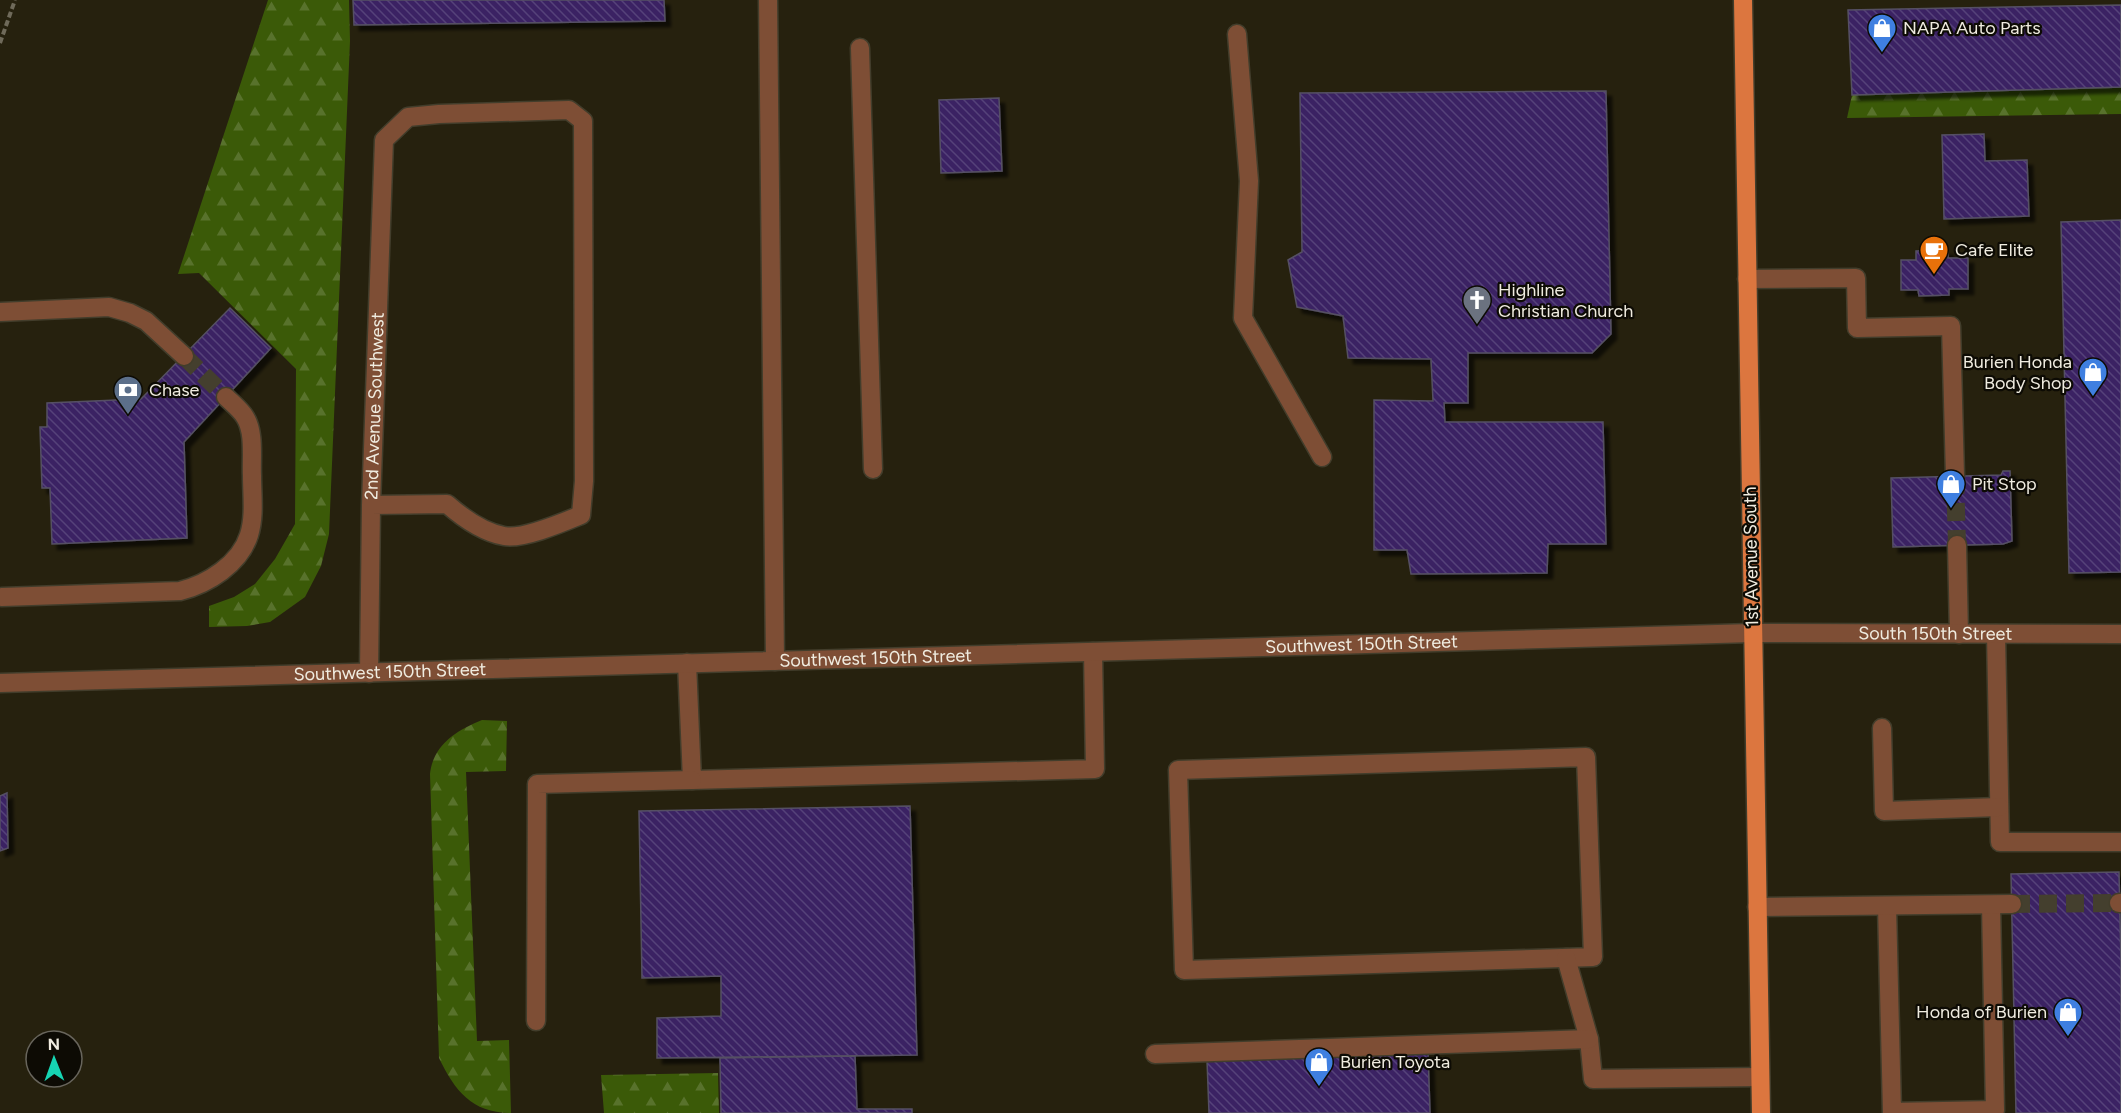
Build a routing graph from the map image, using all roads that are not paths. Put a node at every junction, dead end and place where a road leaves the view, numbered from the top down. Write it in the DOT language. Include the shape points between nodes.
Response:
graph roads {
  1 [pos="768,0"];
  2 [pos="1743,0"];
  3 [pos="1237,34"];
  4 [pos="860,48"];
  5 [pos="1747,279"];
  6 [pos="0,312"];
  7 [pos="184,356"];
  8 [pos="226,397"];
  9 [pos="1322,458"];
  10 [pos="873,469"];
  11 [pos="1955,476"];
  12 [pos="371,505"];
  13 [pos="1957,545"];
  14 [pos="2,597"];
  15 [pos="1752,633"];
  16 [pos="1959,634"];
  17 [pos="1996,634"];
  18 [pos="2121,634"];
  19 [pos="1093,651"];
  20 [pos="775,661"];
  21 [pos="687,663"];
  22 [pos="369,673"];
  23 [pos="0,683"];
  24 [pos="1882,728"];
  25 [pos="692,780"];
  26 [pos="1999,807"];
  27 [pos="2121,842"];
  28 [pos="1991,904"];
  29 [pos="2012,904"];
  30 [pos="1887,906"];
  31 [pos="1757,907"];
  32 [pos="1566,958"];
  33 [pos="536,1021"];
  34 [pos="1589,1039"];
  35 [pos="1155,1053"];
  36 [pos="1760,1077"];
  37 [pos="1761,1113"];
  1 -- 20 [label="street"];
  2 -- 5 [label="main road, 1st Avenue South"];
  3 -- 9 [label="street" via="1249,181 1243,318"];
  4 -- 10 [label="street"];
  5 -- 11 [label="street" via="1856,278 1857,328 1951,326"];
  5 -- 15 [label="main road, 1st Avenue South"];
  6 -- 7 [label="street" via="109,307 146,321"];
  8 -- 14 [label="street" via="245,417 250,433 252,513 249,536 239,555 224,569 198,586 180,591"];
  12 -- 12 [label="street, 2nd Avenue Southwest" via="384,140 408,117 569,110 583,121 581,515 542,531 506,537 464,520 447,504"];
  12 -- 22 [label="street, 2nd Avenue Southwest"];
  13 -- 16 [label="street"];
  15 -- 16 [label="street, South 150th Street"];
  15 -- 19 [label="street, Southwest 150th Street"];
  15 -- 31 [label="main road, 1st Avenue South"];
  16 -- 17 [label="street, South 150th Street"];
  17 -- 18 [label="street, South 150th Street"];
  17 -- 26 [label="street"];
  19 -- 20 [label="street, Southwest 150th Street"];
  19 -- 25 [label="street" via="1095,769"];
  20 -- 21 [label="street, Southwest 150th Street"];
  21 -- 22 [label="street, Southwest 150th Street"];
  21 -- 25 [label="street"];
  22 -- 23 [label="street, Southwest 150th Street"];
  24 -- 26 [label="street" via="1884,811"];
  25 -- 33 [label="street" via="537,784"];
  26 -- 27 [label="street" via="2000,842"];
  28 -- 29 [label="street"];
  28 -- 30 [label="street"];
  28 -- 30 [label="street" via="1995,1110 1892,1112"];
  30 -- 31 [label="street"];
  31 -- 36 [label="main road, 1st Avenue South"];
  32 -- 32 [label="street" via="1184,970 1178,770 1587,757 1593,957"];
  32 -- 34 [label="street"];
  34 -- 35 [label="street"];
  34 -- 36 [label="street" via="1593,1079"];
  36 -- 37 [label="main road, 1st Avenue South"];
}
